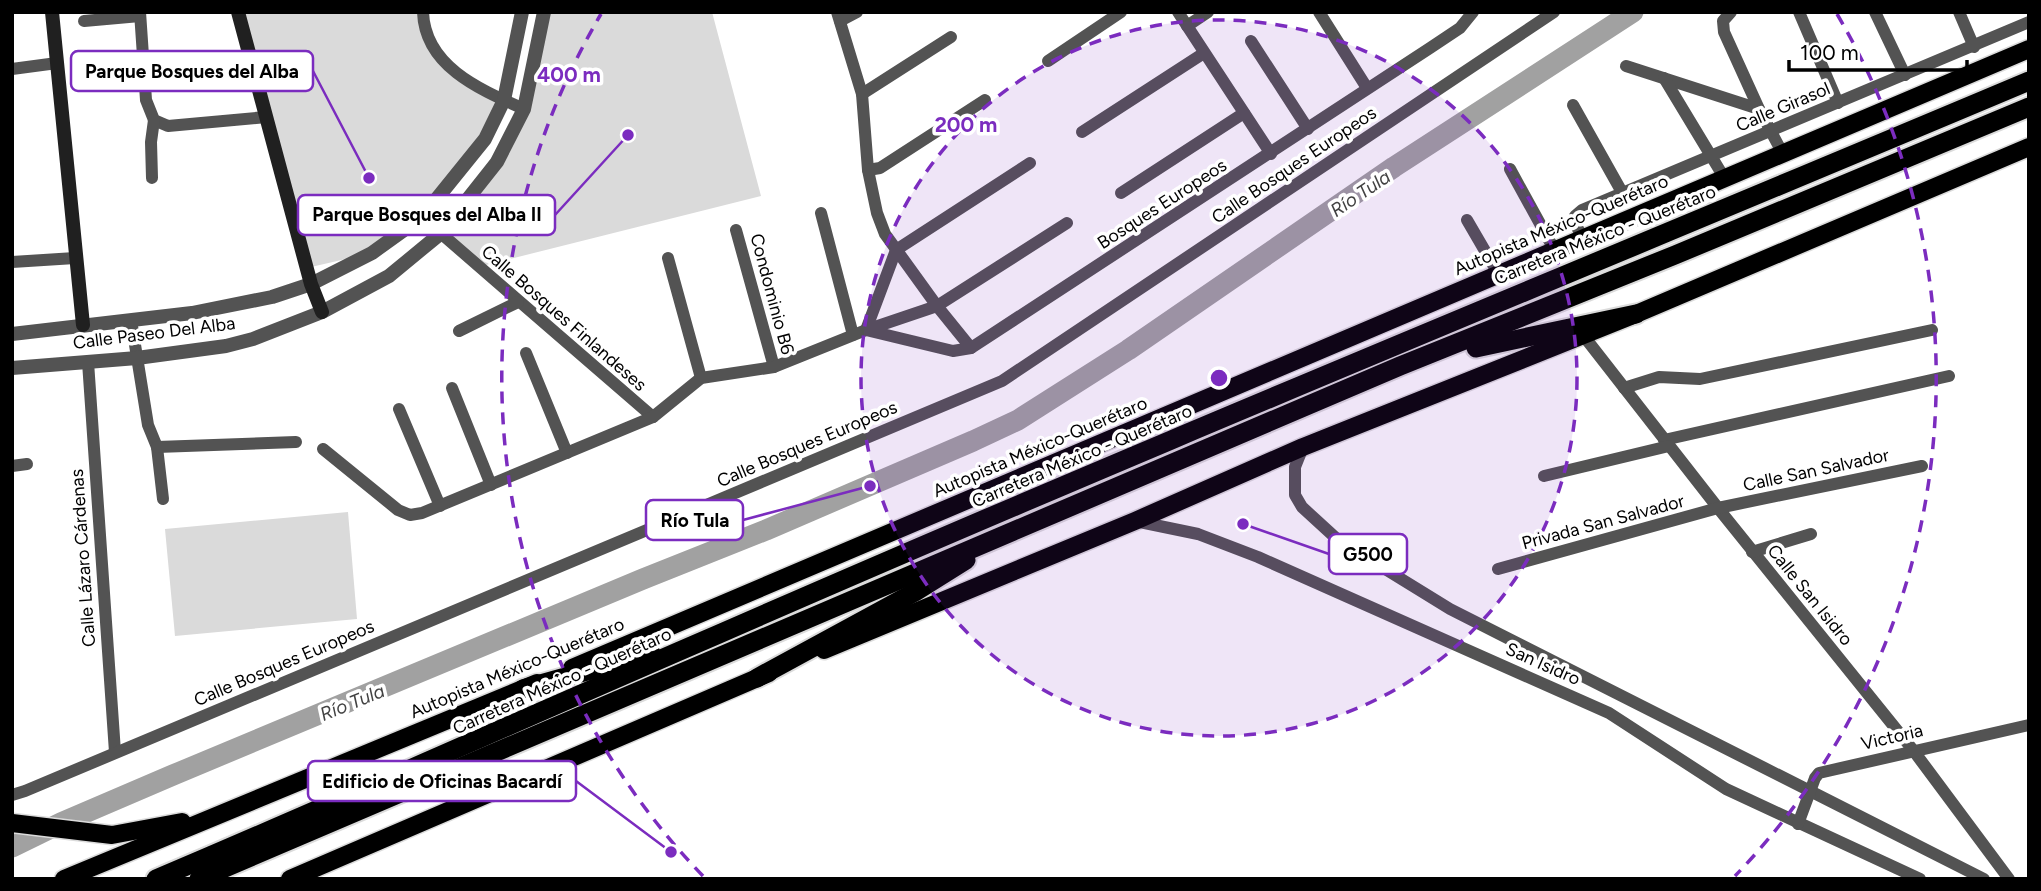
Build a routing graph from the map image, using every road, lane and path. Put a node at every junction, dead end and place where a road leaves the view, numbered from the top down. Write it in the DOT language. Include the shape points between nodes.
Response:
graph roads {
  1 [pos="52,12"];
  2 [pos="238,12"];
  3 [pos="423,12"];
  4 [pos="522,12"];
  5 [pos="544,12"];
  6 [pos="857,12"];
  7 [pos="1121,12"];
  8 [pos="1178,12"];
  9 [pos="1208,12"];
  10 [pos="1319,12"];
  11 [pos="1474,12"];
  12 [pos="1554,12"];
  13 [pos="1799,12"];
  14 [pos="1875,12"];
  15 [pos="1959,12"];
  16 [pos="140,14"];
  17 [pos="838,17"];
  18 [pos="1727,17"];
  19 [pos="84,21"];
  20 [pos="2029,22"];
  21 [pos="1187,26"];
  22 [pos="951,37"];
  23 [pos="1251,41"];
  24 [pos="1974,47"];
  25 [pos="2029,49"];
  26 [pos="1204,53"];
  27 [pos="1048,61"];
  28 [pos="57,64"];
  29 [pos="1626,66"];
  30 [pos="12,69"];
  31 [pos="1905,75"];
  32 [pos="1664,78"];
  33 [pos="2029,81"];
  34 [pos="1367,88"];
  35 [pos="862,94"];
  36 [pos="504,100"];
  37 [pos="985,100"];
  38 [pos="1844,101"];
  39 [pos="1573,105"];
  40 [pos="2029,107"];
  41 [pos="524,109"];
  42 [pos="1759,109"];
  43 [pos="1244,113"];
  44 [pos="266,117"];
  45 [pos="155,120"];
  46 [pos="1861,121"];
  47 [pos="1308,129"];
  48 [pos="1771,131"];
  49 [pos="1082,132"];
  50 [pos="2029,146"];
  51 [pos="1271,154"];
  52 [pos="1783,154"];
  53 [pos="1711,156"];
  54 [pos="1030,163"];
  55 [pos="1510,169"];
  56 [pos="868,170"];
  57 [pos="152,178"];
  58 [pos="1725,179"];
  59 [pos="1121,192"];
  60 [pos="1623,194"];
  61 [pos="821,213"];
  62 [pos="422,217"];
  63 [pos="1467,220"];
  64 [pos="1067,223"];
  65 [pos="736,230"];
  66 [pos="440,234"];
  67 [pos="1583,239"];
  68 [pos="896,250"];
  69 [pos="1555,251"];
  70 [pos="75,258"];
  71 [pos="668,258"];
  72 [pos="12,262"];
  73 [pos="1499,275"];
  74 [pos="312,284"];
  75 [pos="518,302"];
  76 [pos="937,306"];
  77 [pos="322,312"];
  78 [pos="1636,314"];
  79 [pos="131,320"];
  80 [pos="83,325"];
  81 [pos="1932,330"];
  82 [pos="459,331"];
  83 [pos="859,332"];
  84 [pos="12,334"];
  85 [pos="1583,335"];
  86 [pos="971,348"];
  87 [pos="526,353"];
  88 [pos="137,358"];
  89 [pos="88,362"];
  90 [pos="1400,366"];
  91 [pos="774,367"];
  92 [pos="12,368"];
  93 [pos="1949,376"];
  94 [pos="701,378"];
  95 [pos="452,388"];
  96 [pos="1624,388"];
  97 [pos="399,409"];
  98 [pos="653,417"];
  99 [pos="296,442"];
  100 [pos="1667,443"];
  101 [pos="157,447"];
  102 [pos="1303,447"];
  103 [pos="323,449"];
  104 [pos="567,453"];
  105 [pos="27,464"];
  106 [pos="12,466"];
  107 [pos="1922,466"];
  108 [pos="1544,476"];
  109 [pos="491,485"];
  110 [pos="163,499"];
  111 [pos="440,506"];
  112 [pos="1718,509"];
  113 [pos="1135,521"];
  114 [pos="1811,534"];
  115 [pos="1002,535"];
  116 [pos="1752,552"];
  117 [pos="1498,569"];
  118 [pos="719,633"];
  119 [pos="757,678"];
  120 [pos="523,689"];
  121 [pos="2029,725"];
  122 [pos="1913,750"];
  123 [pos="116,752"];
  124 [pos="1811,791"];
  125 [pos="12,795"];
  126 [pos="230,811"];
  127 [pos="12,824"];
  128 [pos="1798,824"];
  129 [pos="64,879"];
  130 [pos="156,879"];
  131 [pos="199,879"];
  132 [pos="290,879"];
  133 [pos="1920,879"];
  134 [pos="1984,879"];
  135 [pos="2009,879"];
  1 -- 28 [label="main road"];
  2 -- 44 [label="main road"];
  3 -- 36 [label="street" via="432,46 444,63"];
  4 -- 36 [label="street, Calle Paseo Del Alba"];
  5 -- 41 [label="street, Calle Paseo Del Alba"];
  6 -- 17 [label="street"];
  7 -- 27 [label="street"];
  8 -- 21 [label="street"];
  9 -- 21 [label="street"];
  10 -- 34 [label="street"];
  11 -- 34 [label="street, Bosques Europeos" via="1460,28"];
  12 -- 123 [label="street, Calle Bosques Europeos" via="1002,381"];
  13 -- 38 [label="street"];
  14 -- 31 [label="street"];
  15 -- 24 [label="street"];
  16 -- 19 [label="street"];
  16 -- 45 [label="street" via="146,100"];
  17 -- 35 [label="street"];
  18 -- 42 [label="street" via="1724,32"];
  20 -- 24 [label="street, Calle Girasol"];
  21 -- 26 [label="street"];
  22 -- 35 [label="street"];
  23 -- 47 [label="street"];
  24 -- 31 [label="street, Calle Girasol"];
  25 -- 46 [label="main road, Autopista México-Querétaro"];
  26 -- 43 [label="street"];
  26 -- 49 [label="street"];
  28 -- 30 [label="street"];
  28 -- 70 [label="main road"];
  29 -- 32 [label="street"];
  31 -- 38 [label="street, Calle Girasol"];
  32 -- 42 [label="street"];
  32 -- 53 [label="street"];
  33 -- 118 [label="highway, Carretera México - Querétaro"];
  34 -- 47 [label="street, Bosques Europeos"];
  35 -- 56 [label="street"];
  36 -- 41 [label="street"];
  36 -- 62 [label="street, Calle Paseo Del Alba" via="485,139"];
  37 -- 56 [label="street" via="880,167"];
  38 -- 46 [label="street"];
  38 -- 48 [label="street, Calle Girasol"];
  39 -- 60 [label="street"];
  40 -- 90 [label="highway"];
  41 -- 66 [label="street, Calle Paseo Del Alba" via="497,162"];
  42 -- 48 [label="street"];
  43 -- 51 [label="street"];
  43 -- 59 [label="street"];
  44 -- 45 [label="street" via="168,126"];
  44 -- 74 [label="main road"];
  45 -- 57 [label="street"];
  46 -- 52 [label="main road, Autopista México-Querétaro"];
  47 -- 51 [label="street, Bosques Europeos"];
  48 -- 52 [label="street"];
  48 -- 53 [label="street, Calle Girasol"];
  50 -- 78 [label="main road"];
  51 -- 86 [label="street, Bosques Europeos"];
  52 -- 58 [label="main road, Autopista México-Querétaro"];
  53 -- 58 [label="street"];
  53 -- 60 [label="street, Calle Girasol"];
  54 -- 68 [label="street"];
  55 -- 69 [label="street"];
  56 -- 68 [label="street" via="877,213"];
  58 -- 67 [label="main road, Autopista México-Querétaro"];
  60 -- 67 [label="street, Calle Girasol" via="1575,216"];
  61 -- 83 [label="street"];
  62 -- 66 [label="street, Calle Bosques Finlandeses"];
  62 -- 74 [label="street, Calle Paseo Del Alba" via="372,253"];
  63 -- 73 [label="street"];
  64 -- 76 [label="street"];
  65 -- 91 [label="street, Condominio B6"];
  66 -- 75 [label="street, Calle Bosques Finlandeses"];
  66 -- 77 [label="street, Calle Paseo Del Alba" via="389,276"];
  67 -- 69 [label="main road, Autopista México-Querétaro"];
  68 -- 76 [label="street"];
  68 -- 83 [label="street"];
  69 -- 73 [label="main road, Autopista México-Querétaro"];
  70 -- 72 [label="street"];
  70 -- 80 [label="main road"];
  71 -- 94 [label="street"];
  73 -- 120 [label="main road, Autopista México-Querétaro"];
  74 -- 77 [label="main road"];
  74 -- 79 [label="street, Calle Paseo Del Alba" via="236,305"];
  75 -- 82 [label="street"];
  75 -- 98 [label="street, Calle Bosques Finlandeses"];
  76 -- 83 [label="street"];
  76 -- 86 [label="street"];
  77 -- 88 [label="street, Calle Paseo Del Alba" via="253,339"];
  78 -- 85 [label="main road"];
  78 -- 90 [label="highway"];
  79 -- 80 [label="street, Calle Paseo Del Alba"];
  79 -- 88 [label="street"];
  80 -- 84 [label="street, Calle Paseo Del Alba"];
  81 -- 96 [label="street" via="1700,379 1659,377"];
  83 -- 86 [label="street" via="953,351"];
  83 -- 91 [label="street"];
  85 -- 96 [label="street, Calle San Isidro"];
  85 -- 102 [label="main road"];
  87 -- 104 [label="street"];
  88 -- 89 [label="street, Calle Paseo Del Alba"];
  88 -- 101 [label="street" via="148,425"];
  89 -- 92 [label="street, Calle Paseo Del Alba"];
  89 -- 123 [label="street, Calle Lázaro Cárdenas"];
  90 -- 115 [label="highway"];
  91 -- 94 [label="street"];
  93 -- 100 [label="street"];
  94 -- 98 [label="street"];
  95 -- 109 [label="street"];
  96 -- 100 [label="street, Calle San Isidro"];
  97 -- 111 [label="street"];
  98 -- 104 [label="street"];
  99 -- 101 [label="street"];
  100 -- 108 [label="street"];
  100 -- 112 [label="street, Calle San Isidro"];
  101 -- 110 [label="street"];
  102 -- 113 [label="main road"];
  102 -- 124 [label="street, San Isidro" via="1295,467 1295,495 1301,507 1338,540 1450,608"];
  103 -- 111 [label="street" via="398,510 410,515"];
  104 -- 109 [label="street"];
  105 -- 106 [label="street"];
  107 -- 112 [label="street, Calle San Salvador"];
  109 -- 111 [label="street"];
  112 -- 116 [label="street, Calle San Isidro"];
  112 -- 117 [label="street, Privada San Salvador"];
  113 -- 119 [label="main road"];
  113 -- 128 [label="street, San Isidro" via="1198,534 1258,557 1609,713 1726,789"];
  114 -- 116 [label="street"];
  115 -- 119 [label="highway" via="915,592"];
  115 -- 131 [label="highway"];
  116 -- 122 [label="street, Calle San Isidro"];
  118 -- 120 [label="highway"];
  118 -- 130 [label="highway, Carretera México - Querétaro"];
  119 -- 132 [label="main road"];
  120 -- 126 [label="main road, Autopista México-Querétaro"];
  121 -- 122 [label="street, Victoria"];
  122 -- 124 [label="street, Victoria" via="1819,772"];
  122 -- 135 [label="street, Calle San Isidro"];
  123 -- 125 [label="street, Calle Bosques Europeos"];
  124 -- 128 [label="street, Victoria"];
  124 -- 134 [label="street, San Isidro"];
  126 -- 127 [label="main road" via="121,835"];
  126 -- 129 [label="main road, Autopista México-Querétaro"];
  128 -- 133 [label="street, San Isidro"];
}
